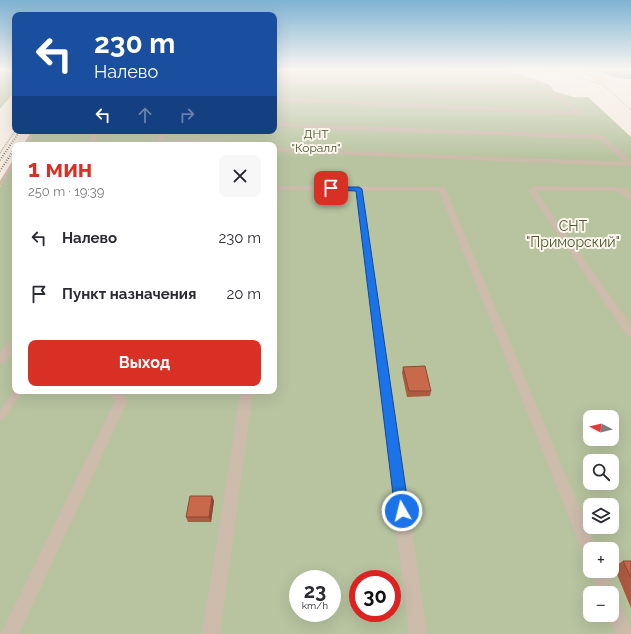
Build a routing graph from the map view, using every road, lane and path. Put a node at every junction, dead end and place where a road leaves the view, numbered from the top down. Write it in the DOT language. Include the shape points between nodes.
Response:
graph roads {
  1 [pos="277,99"];
  2 [pos="560,99"];
  3 [pos="616,99"];
  4 [pos="631,110"];
  5 [pos="277,123"];
  6 [pos="13,134"];
  7 [pos="176,142"];
  8 [pos="199,142"];
  9 [pos="277,150"];
  10 [pos="0,154"];
  11 [pos="12,166"];
  12 [pos="0,185"];
  13 [pos="277,188"];
  14 [pos="359,189"];
  15 [pos="631,199"];
  16 [pos="631,333"];
  17 [pos="12,346"];
  18 [pos="0,360"];
  19 [pos="16,394"];
  20 [pos="116,394"];
  21 [pos="247,394"];
  22 [pos="0,417"];
  23 [pos="587,542"];
  24 [pos="619,622"];
  25 [pos="10,634"];
  26 [pos="211,634"];
  27 [pos="418,634"];
  28 [pos="624,634"];
  1 -- 2 [label="street" via="580,113"];
  3 -- 4 [label="path"];
  5 -- 9 [label="street" via="595,137 603,138 629,163"];
  6 -- 10 [label="path"];
  7 -- 8 [label="street"];
  11 -- 12 [label="lane"];
  13 -- 14 [label="street"];
  14 -- 23 [label="street" via="442,189"];
  14 -- 27 [label="street"];
  15 -- 16 [label="street" via="623,191 616,189 532,190"];
  17 -- 18 [label="street"];
  19 -- 22 [label="lane"];
  20 -- 25 [label="street" via="122,400"];
  21 -- 26 [label="street"];
  24 -- 28 [label="street"];
}
